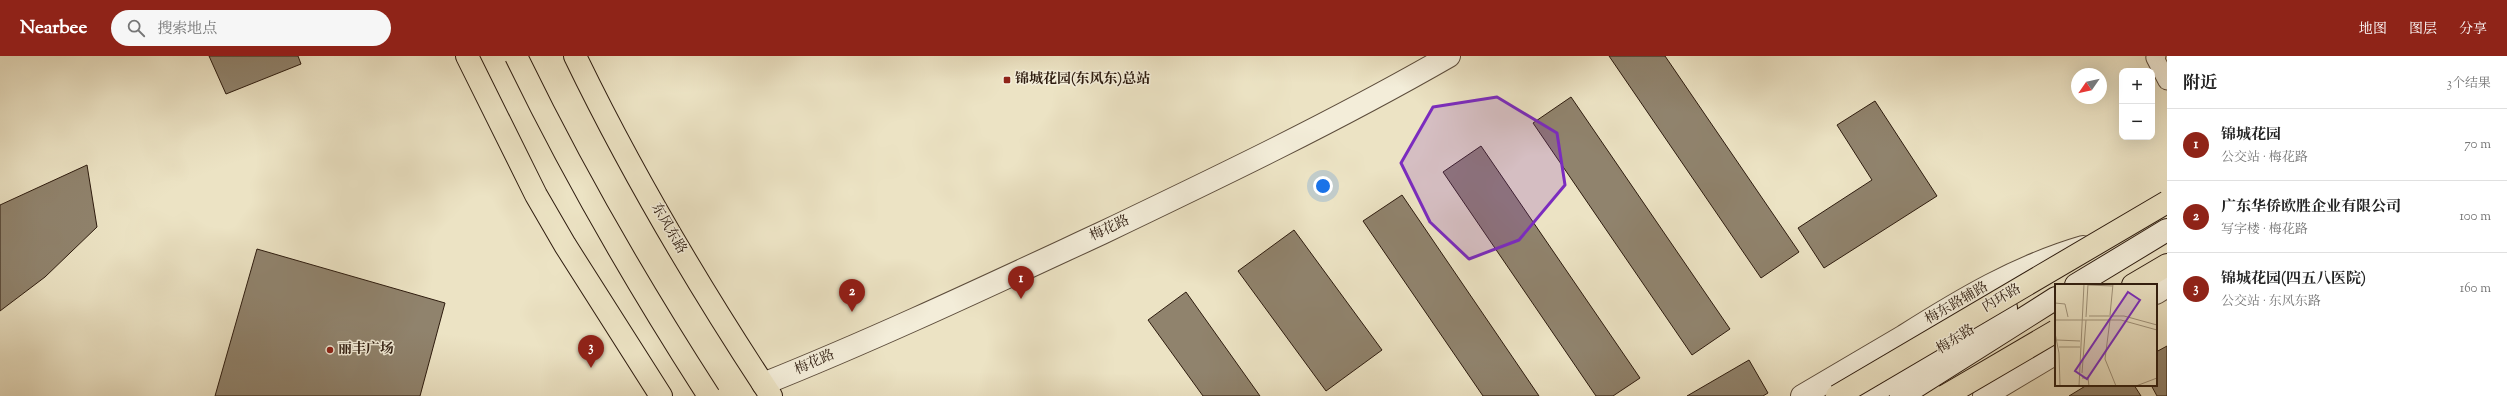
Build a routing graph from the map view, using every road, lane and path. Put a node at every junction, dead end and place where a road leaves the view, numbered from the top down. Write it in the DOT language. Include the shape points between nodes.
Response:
graph roads {
  1 [pos="467,56"];
  2 [pos="516,56"];
  3 [pos="575,56"];
  4 [pos="1449,56"];
  5 [pos="2157,56"];
  6 [pos="2167,81"];
  7 [pos="2167,202"];
  8 [pos="2167,208"];
  9 [pos="2167,230"];
  10 [pos="2122,234"];
  11 [pos="2167,265"];
  12 [pos="2078,284"];
  13 [pos="2135,284"];
  14 [pos="2167,286"];
  15 [pos="2157,292"];
  16 [pos="2055,299"];
  17 [pos="2055,332"];
  18 [pos="2055,353"];
  19 [pos="1954,362"];
  20 [pos="767,390"];
  21 [pos="661,396"];
  22 [pos="709,396"];
  23 [pos="1802,396"];
  24 [pos="1837,396"];
  25 [pos="1868,396"];
  26 [pos="1901,396"];
  27 [pos="1946,396"];
  28 [pos="1975,396"];
  29 [pos="1984,396"];
  1 -- 21 [label="highway" via="564,246"];
  2 -- 22 [label="highway, bridge" via="542,111 632,276"];
  3 -- 20 [label="highway, 东风东路" via="598,105 668,230"];
  4 -- 20 [label="street, 梅花路" via="1320,127 1201,186"];
  5 -- 6 [label="lane" via="2155,58"];
  7 -- 24 [label="highway, 内环路, bridge"];
  8 -- 10 [label="street, 梅东路"];
  9 -- 12 [label="street"];
  10 -- 23 [label="street, 梅东路辅路" via="2036,262 1998,281"];
  10 -- 25 [label="street, 梅东路"];
  11 -- 13 [label="highway"];
  14 -- 15 [label="street"];
  16 -- 19 [label="street, 梅东路"];
  17 -- 27 [label="highway, bridge"];
  18 -- 29 [label="street"];
  19 -- 26 [label="street, 梅东路"];
  19 -- 28 [label="street"];
}
